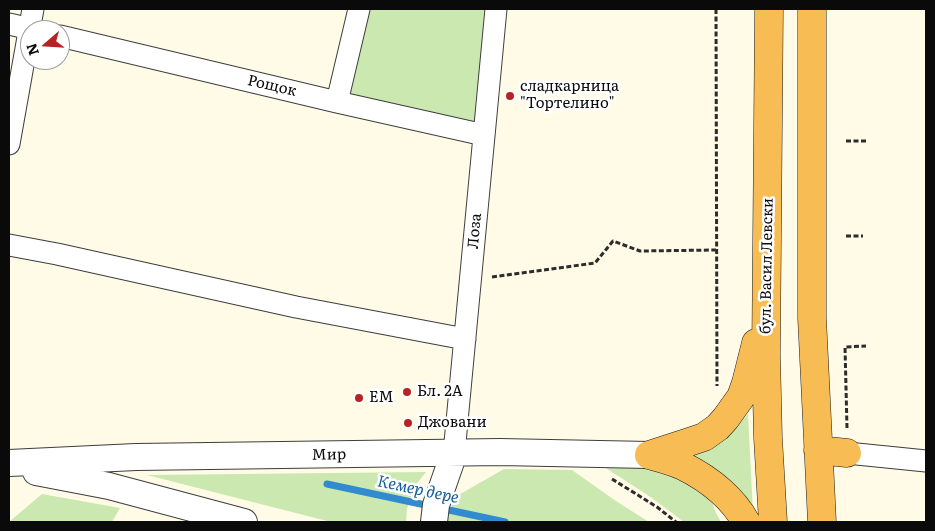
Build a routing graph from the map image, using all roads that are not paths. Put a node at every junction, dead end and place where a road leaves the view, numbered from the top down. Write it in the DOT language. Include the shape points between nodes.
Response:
graph roads {
  1 [pos="359,9"];
  2 [pos="496,9"];
  3 [pos="769,9"];
  4 [pos="812,9"];
  5 [pos="70,38"];
  6 [pos="23,70"];
  7 [pos="337,102"];
  8 [pos="484,135"];
  9 [pos="9,144"];
  10 [pos="9,245"];
  11 [pos="767,295"];
  12 [pos="465,338"];
  13 [pos="818,450"];
  14 [pos="454,453"];
  15 [pos="847,453"];
  16 [pos="649,455"];
  17 [pos="926,461"];
  18 [pos="9,465"];
  19 [pos="244,522"];
  20 [pos="434,522"];
  21 [pos="746,522"];
  22 [pos="773,522"];
  23 [pos="822,522"];
  1 -- 7 [label="street"];
  2 -- 8 [label="street, Лоза"];
  3 -- 11 [label="highway, бул. Васил Левски"];
  4 -- 13 [label="highway" via="812,318"];
  5 -- 7 [label="street, Рощок"];
  6 -- 9 [label="street"];
  7 -- 8 [label="street, Рощок"];
  8 -- 12 [label="street, Лоза"];
  10 -- 12 [label="street" via="296,307"];
  11 -- 16 [label="highway" via="746,383 735,406 718,427 704,436"];
  11 -- 22 [label="highway, бул. Васил Левски" via="767,408"];
  12 -- 14 [label="street, Лоза"];
  13 -- 15 [label="highway"];
  13 -- 23 [label="highway"];
  14 -- 16 [label="street, Мир"];
  14 -- 18 [label="street, Мир" via="136,457"];
  14 -- 20 [label="street" via="436,505"];
  15 -- 17 [label="street"];
  16 -- 21 [label="highway" via="681,466 706,480 733,503"];
  18 -- 19 [label="street, Мир" via="109,486"];
}
